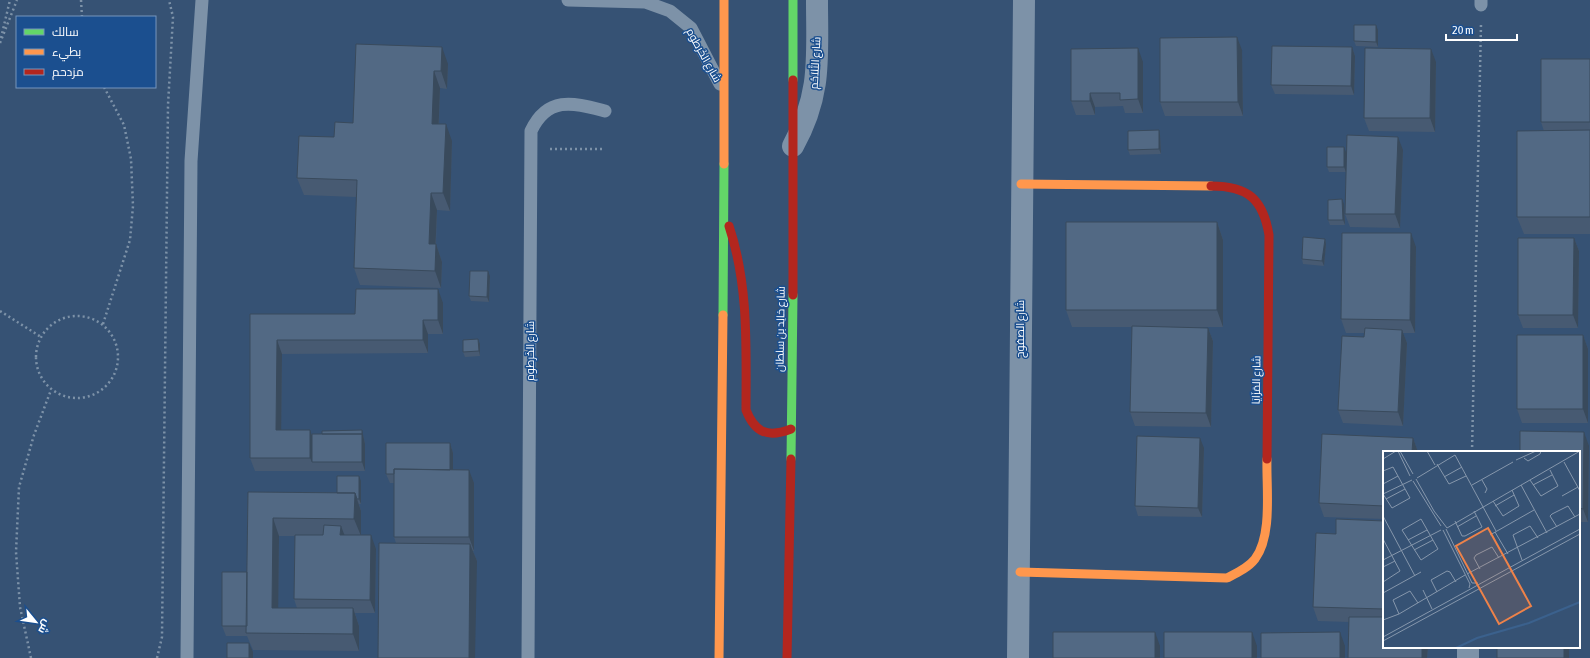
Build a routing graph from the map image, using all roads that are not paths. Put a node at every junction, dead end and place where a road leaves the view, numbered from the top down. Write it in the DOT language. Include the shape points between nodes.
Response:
graph roads {
  1 [pos="202,0"];
  2 [pos="568,0"];
  3 [pos="724,0"];
  4 [pos="793,0"];
  5 [pos="818,0"];
  6 [pos="1024,0"];
  7 [pos="724,91"];
  8 [pos="606,111"];
  9 [pos="793,146"];
  10 [pos="1021,184"];
  11 [pos="723,208"];
  12 [pos="791,429"];
  13 [pos="1020,572"];
  14 [pos="187,658"];
  15 [pos="528,658"];
  16 [pos="720,658"];
  17 [pos="787,658"];
  18 [pos="1018,658"];
  1 -- 14 [label="lane" via="190,198"];
  2 -- 7 [label="lane, شارع الخَرطوم" via="645,2 670,11 691,28"];
  3 -- 7 [label="main road"];
  4 -- 9 [label="main road, شارع خالِد بن سلطان"];
  5 -- 9 [label="street, شارع التَّلاَحُم" via="817,79 808,115"];
  6 -- 10 [label="street, شارع الصفوح"];
  7 -- 11 [label="main road"];
  8 -- 15 [label="lane, شارع الخَرطوم" via="576,103 559,104 537,118 531,131"];
  9 -- 12 [label="main road, شارع خالِد بن سلطان"];
  10 -- 13 [label="street, شارع الصفوح"];
  10 -- 13 [label="main road, شارع المَزَايَا" via="1223,186 1241,189 1257,200 1267,216 1269,235 1266,527 1264,544 1256,559 1243,571 1227,578"];
  11 -- 12 [label="main road" via="738,254 745,300 746,410 749,421 768,434 780,434"];
  11 -- 16 [label="main road"];
  12 -- 17 [label="main road, شارع خالِد بن سلطان"];
  13 -- 18 [label="street, شارع الصفوح"];
}
